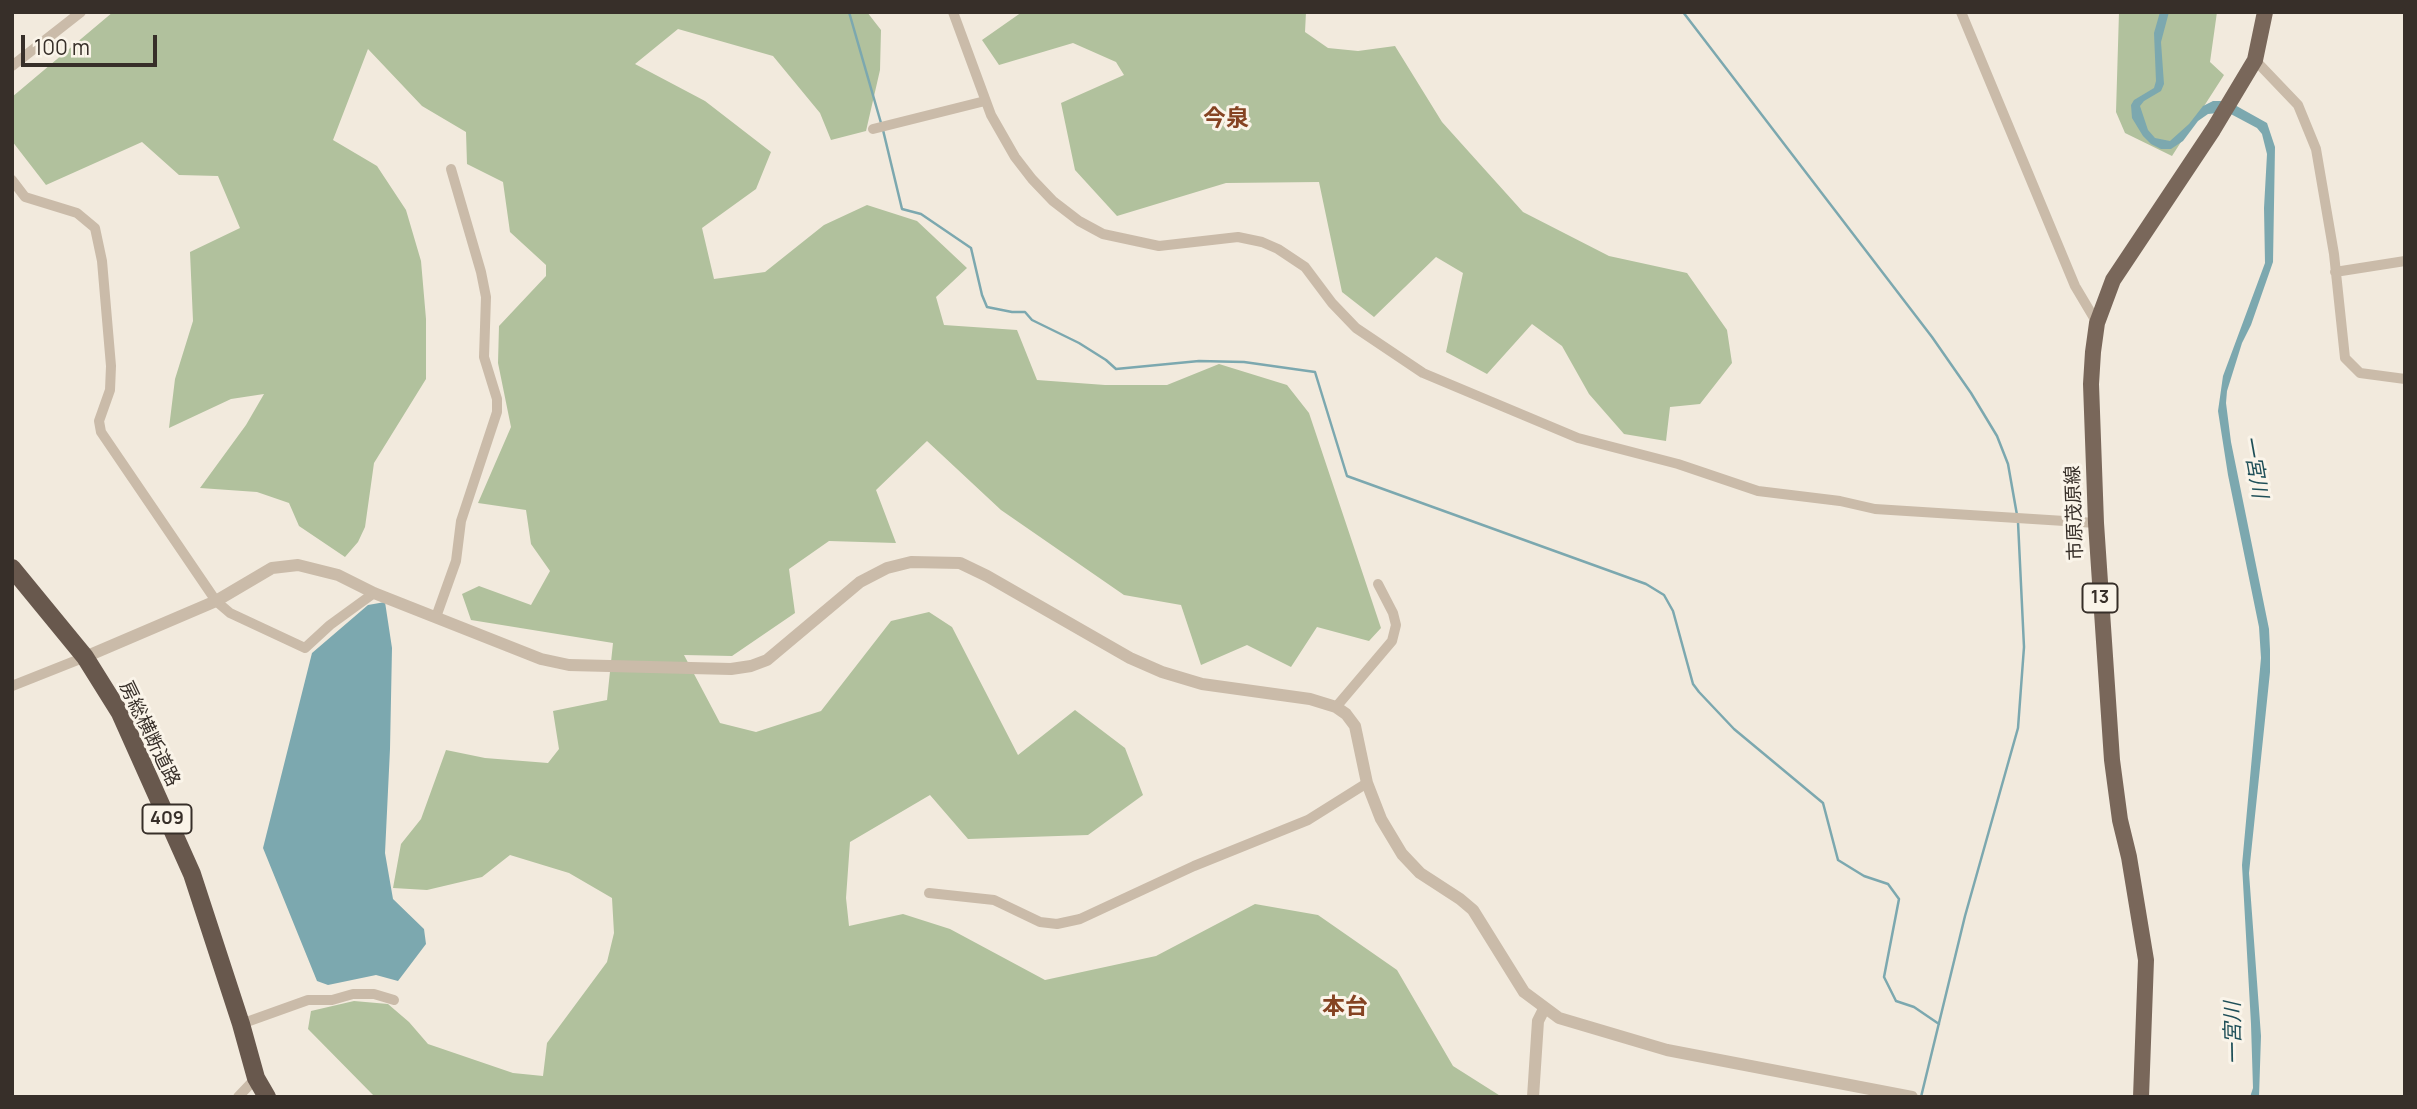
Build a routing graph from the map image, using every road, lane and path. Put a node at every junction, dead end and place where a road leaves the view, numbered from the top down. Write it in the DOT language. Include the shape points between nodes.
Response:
graph roads {
  1 [pos="80,12"];
  2 [pos="953,12"];
  3 [pos="1961,12"];
  4 [pos="2265,12"];
  5 [pos="2254,62"];
  6 [pos="12,66"];
  7 [pos="985,101"];
  8 [pos="873,129"];
  9 [pos="451,169"];
  10 [pos="12,180"];
  11 [pos="2405,261"];
  12 [pos="2335,272"];
  13 [pos="2097,323"];
  14 [pos="2405,379"];
  15 [pos="2096,523"];
  16 [pos="12,568"];
  17 [pos="1378,584"];
  18 [pos="374,593"];
  19 [pos="216,601"];
  20 [pos="436,617"];
  21 [pos="85,657"];
  22 [pos="12,686"];
  23 [pos="1336,707"];
  24 [pos="1367,783"];
  25 [pos="929,893"];
  26 [pos="394,1000"];
  27 [pos="1544,1009"];
  28 [pos="241,1024"];
  29 [pos="256,1078"];
  30 [pos="1908,1096"];
  31 [pos="238,1097"];
  32 [pos="267,1097"];
  33 [pos="1533,1097"];
  34 [pos="2141,1097"];
  1 -- 6 [label="street"];
  2 -- 7 [label="street"];
  3 -- 13 [label="street" via="2075,286"];
  4 -- 5 [label="main road, 市原茂原線 / 13"];
  5 -- 12 [label="street" via="2298,105 2316,149"];
  5 -- 13 [label="main road, 市原茂原線 / 13" via="2113,280"];
  7 -- 8 [label="street"];
  7 -- 15 [label="street" via="1021,166 1079,221 1103,234 1159,246 1238,237 1262,242 1305,267 1356,328 1404,363 1578,438 1758,491 1875,509"];
  9 -- 20 [label="street" via="481,272 486,297 484,357 497,399 461,521 456,561"];
  10 -- 19 [label="street" via="25,197 77,213 94,228 102,261 111,366 110,390 99,421 101,432"];
  11 -- 12 [label="street"];
  12 -- 14 [label="street" via="2345,358 2360,373"];
  13 -- 15 [label="main road, 市原茂原線 / 13" via="2091,384"];
  15 -- 34 [label="main road, 市原茂原線 / 13" via="2112,760 2146,960"];
  16 -- 21 [label="highway, 房総横断道路 / 409"];
  17 -- 23 [label="street" via="1396,625 1392,641"];
  18 -- 19 [label="street" via="338,575 298,565 272,568"];
  18 -- 19 [label="street" via="305,649 230,613"];
  18 -- 20 [label="street"];
  19 -- 21 [label="street"];
  20 -- 23 [label="street" via="541,659 569,665 731,669 767,660 860,582 887,568 911,562 960,563 1162,672 1202,684"];
  21 -- 22 [label="street"];
  21 -- 28 [label="highway, 房総横断道路 / 409" via="120,713 192,874"];
  23 -- 24 [label="street" via="1354,726"];
  24 -- 25 [label="street" via="1308,820 1080,919 1040,922 995,900"];
  24 -- 27 [label="street" via="1402,854 1420,873 1473,911 1513,978"];
  26 -- 28 [label="street" via="374,995 308,1000"];
  27 -- 30 [label="street" via="1559,1018 1667,1050"];
  27 -- 33 [label="street" via="1538,1021"];
  28 -- 29 [label="highway, 房総横断道路 / 409"];
  29 -- 31 [label="street"];
  29 -- 32 [label="highway, 房総横断道路 / 409"];
}
